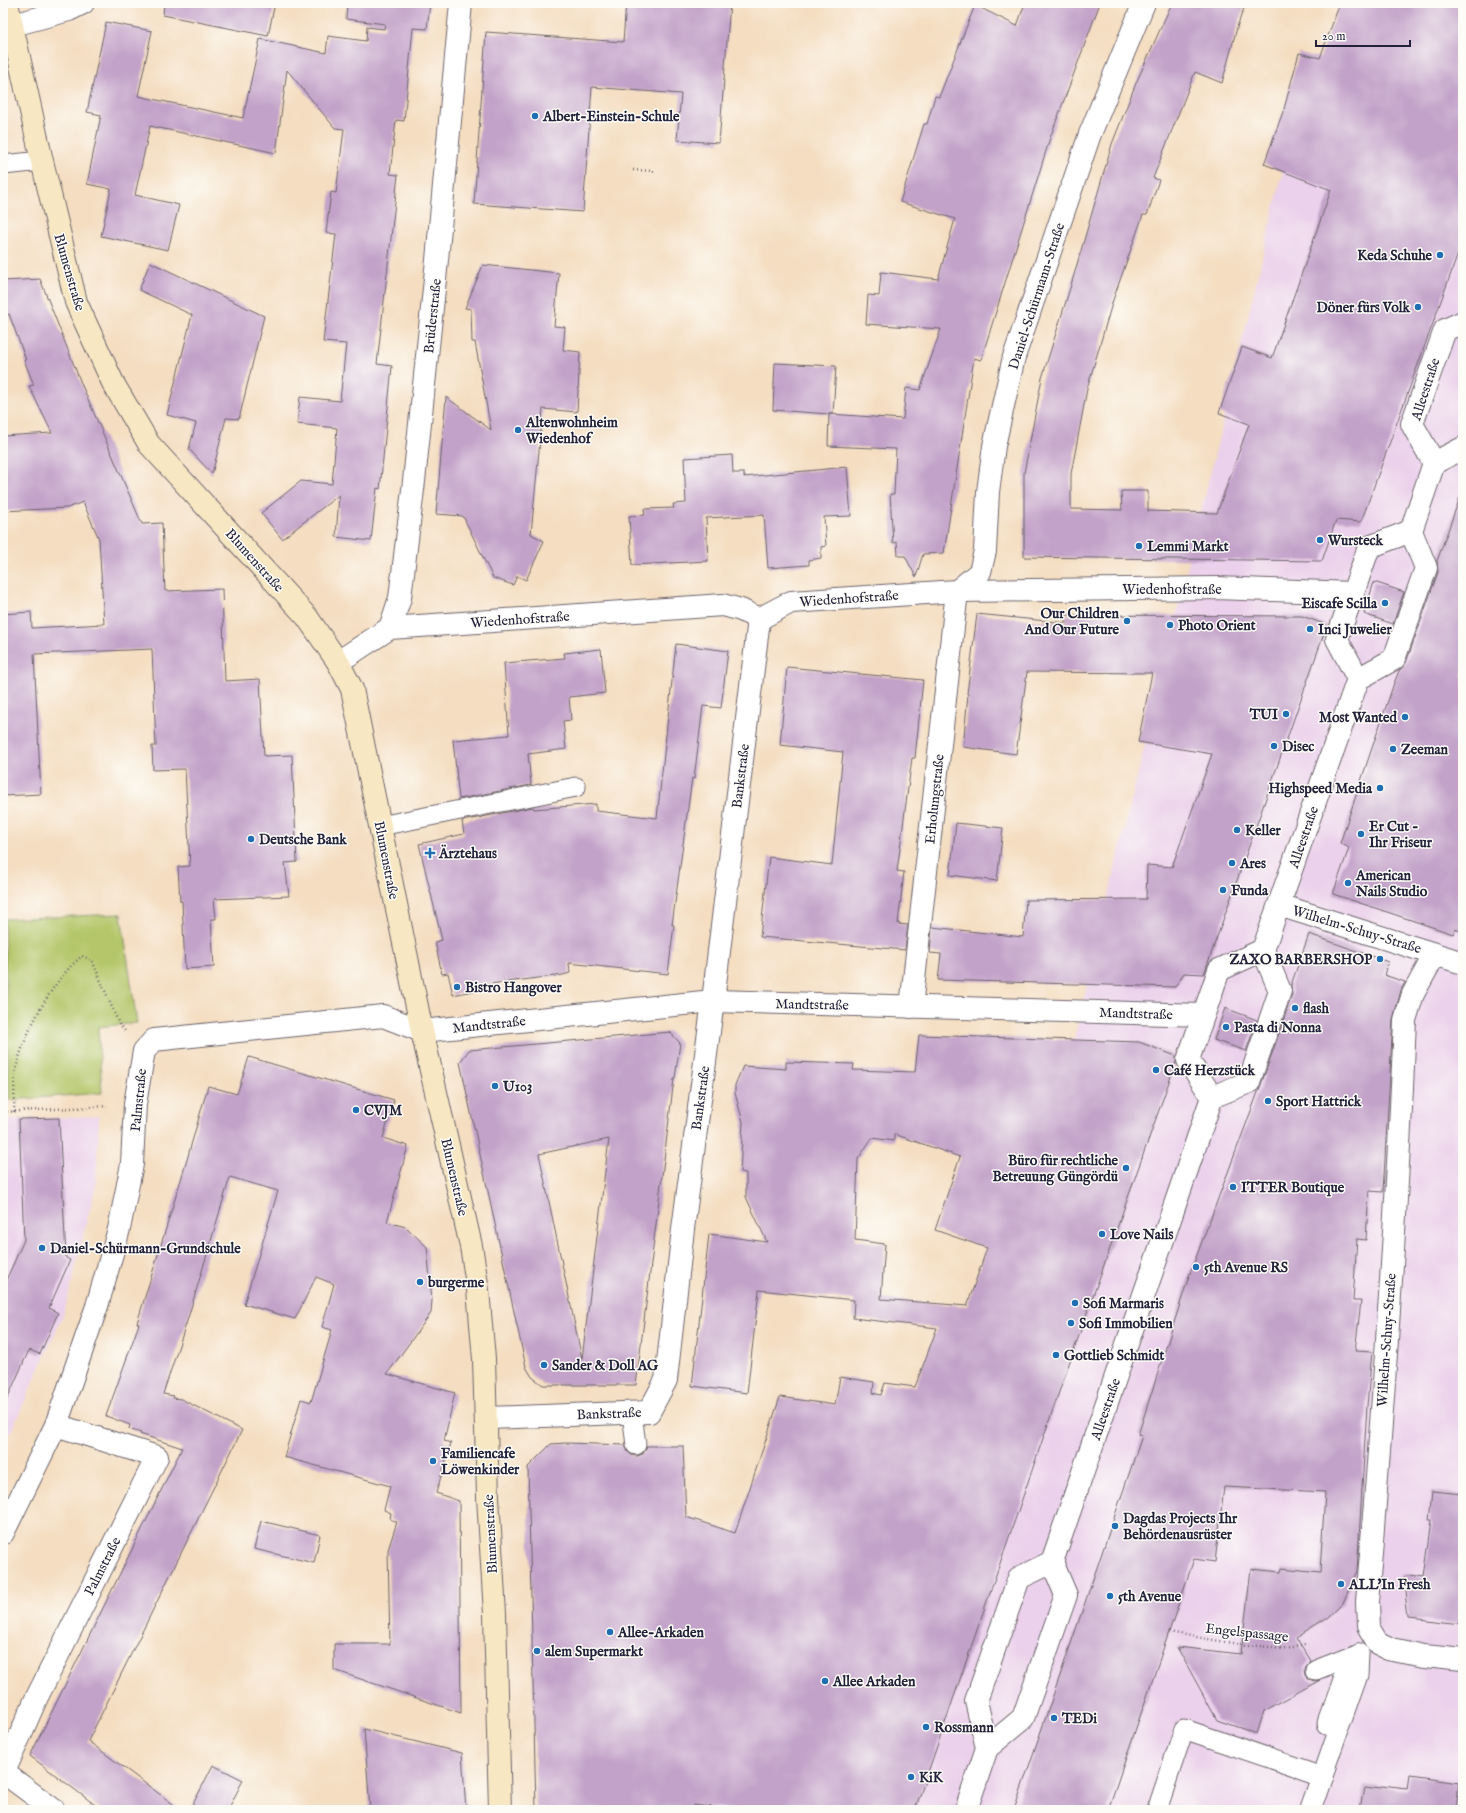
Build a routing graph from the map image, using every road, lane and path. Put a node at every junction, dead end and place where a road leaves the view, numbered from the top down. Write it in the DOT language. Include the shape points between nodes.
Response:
graph roads {
  1 [pos="7,3"];
  2 [pos="83,3"];
  3 [pos="461,3"];
  4 [pos="1144,3"];
  5 [pos="13,25"];
  6 [pos="42,161"];
  7 [pos="3,165"];
  8 [pos="633,170"];
  9 [pos="657,171"];
  10 [pos="1463,322"];
  11 [pos="1463,448"];
  12 [pos="1434,463"];
  13 [pos="1411,531"];
  14 [pos="957,591"];
  15 [pos="1353,593"];
  16 [pos="759,619"];
  17 [pos="390,628"];
  18 [pos="338,662"];
  19 [pos="1358,679"];
  20 [pos="576,787"];
  21 [pos="380,826"];
  22 [pos="1279,905"];
  23 [pos="1263,950"];
  24 [pos="1428,952"];
  25 [pos="1463,963"];
  26 [pos="713,1001"];
  27 [pos="911,1006"];
  28 [pos="1203,1015"];
  29 [pos="422,1031"];
  30 [pos="144,1051"];
  31 [pos="1212,1097"];
  32 [pos="135,1104"];
  33 [pos="3,1112"];
  34 [pos="14,1112"];
  35 [pos="640,1412"];
  36 [pos="487,1418"];
  37 [pos="56,1425"];
  38 [pos="636,1445"];
  39 [pos="3,1533"];
  40 [pos="1052,1562"];
  41 [pos="1169,1632"];
  42 [pos="1312,1643"];
  43 [pos="1368,1648"];
  44 [pos="1463,1660"];
  45 [pos="1316,1670"];
  46 [pos="987,1748"];
  47 [pos="4,1772"];
  48 [pos="1316,1774"];
  49 [pos="54,1810"];
  50 [pos="500,1810"];
  51 [pos="966,1810"];
  52 [pos="1157,1810"];
  53 [pos="1310,1810"];
  1 -- 5 [label="street, Blumenstraße"];
  2 -- 5 [label="street" via="69,10"];
  3 -- 17 [label="street, Brüderstraße" via="414,481 400,598"];
  4 -- 14 [label="street, Daniel-Schürmann-Straße" via="1090,134 1014,357 994,446 988,492 985,551 980,572"];
  5 -- 6 [label="street, Blumenstraße"];
  6 -- 7 [label="lane"];
  6 -- 18 [label="street, Blumenstraße" via="76,302 113,383 149,444 307,617"];
  8 -- 9 [label="path"];
  10 -- 12 [label="street, Alleestraße" via="1445,330 1412,424"];
  11 -- 12 [label="street"];
  12 -- 13 [label="street"];
  13 -- 15 [label="street" via="1369,547"];
  13 -- 19 [label="street" via="1426,568 1394,659"];
  14 -- 15 [label="street, Wiedenhofstraße" via="1216,588"];
  14 -- 16 [label="street, Wiedenhofstraße" via="791,602"];
  14 -- 27 [label="street, Erholungstraße"];
  15 -- 19 [label="street" via="1337,639"];
  16 -- 17 [label="street, Wiedenhofstraße" via="723,605"];
  16 -- 26 [label="street, Bankstraße"];
  17 -- 18 [label="street, Wiedenhofstraße"];
  18 -- 21 [label="street, Blumenstraße" via="352,690"];
  19 -- 22 [label="street, Alleestraße"];
  20 -- 21 [label="lane"];
  21 -- 29 [label="street, Blumenstraße"];
  22 -- 23 [label="street, Alleestraße"];
  22 -- 24 [label="street, Wilhelm-Schuy-Straße"];
  23 -- 28 [label="street" via="1219,970"];
  23 -- 31 [label="street" via="1280,991 1260,1052 1249,1082"];
  24 -- 25 [label="street, Wilhelm-Schuy-Straße"];
  24 -- 43 [label="street, Wilhelm-Schuy-Straße" via="1405,1020 1396,1196 1366,1602"];
  26 -- 27 [label="street, Mandtstraße"];
  26 -- 29 [label="street, Mandtstraße"];
  26 -- 35 [label="street, Bankstraße" via="666,1380"];
  27 -- 28 [label="street, Mandtstraße"];
  28 -- 31 [label="street" via="1188,1060"];
  29 -- 30 [label="street, Palmstraße" via="383,1016 154,1040"];
  29 -- 36 [label="street, Blumenstraße" via="471,1246 478,1290"];
  30 -- 32 [label="street, Palmstraße"];
  30 -- 34 [label="path" via="119,1024 92,960 82,956 52,989 26,1041 16,1069"];
  31 -- 40 [label="street, Alleestraße"];
  32 -- 34 [label="path"];
  32 -- 37 [label="street, Palmstraße" via="132,1164 119,1229 97,1306"];
  33 -- 34 [label="path"];
  35 -- 36 [label="street, Bankstraße"];
  35 -- 38 [label="lane"];
  36 -- 50 [label="street, Blumenstraße"];
  37 -- 39 [label="street, Palmstraße"];
  37 -- 47 [label="street, Palmstraße" via="157,1457 36,1699"];
  40 -- 46 [label="street" via="1066,1594 1023,1718"];
  40 -- 46 [label="street" via="1019,1578 976,1702"];
  41 -- 42 [label="path, Engelspassage" via="1259,1646 1298,1647"];
  43 -- 44 [label="street"];
  43 -- 45 [label="lane"];
  43 -- 48 [label="lane"];
  46 -- 51 [label="street"];
  47 -- 49 [label="street"];
  48 -- 52 [label="lane" via="1184,1729"];
  48 -- 53 [label="lane"];
}
